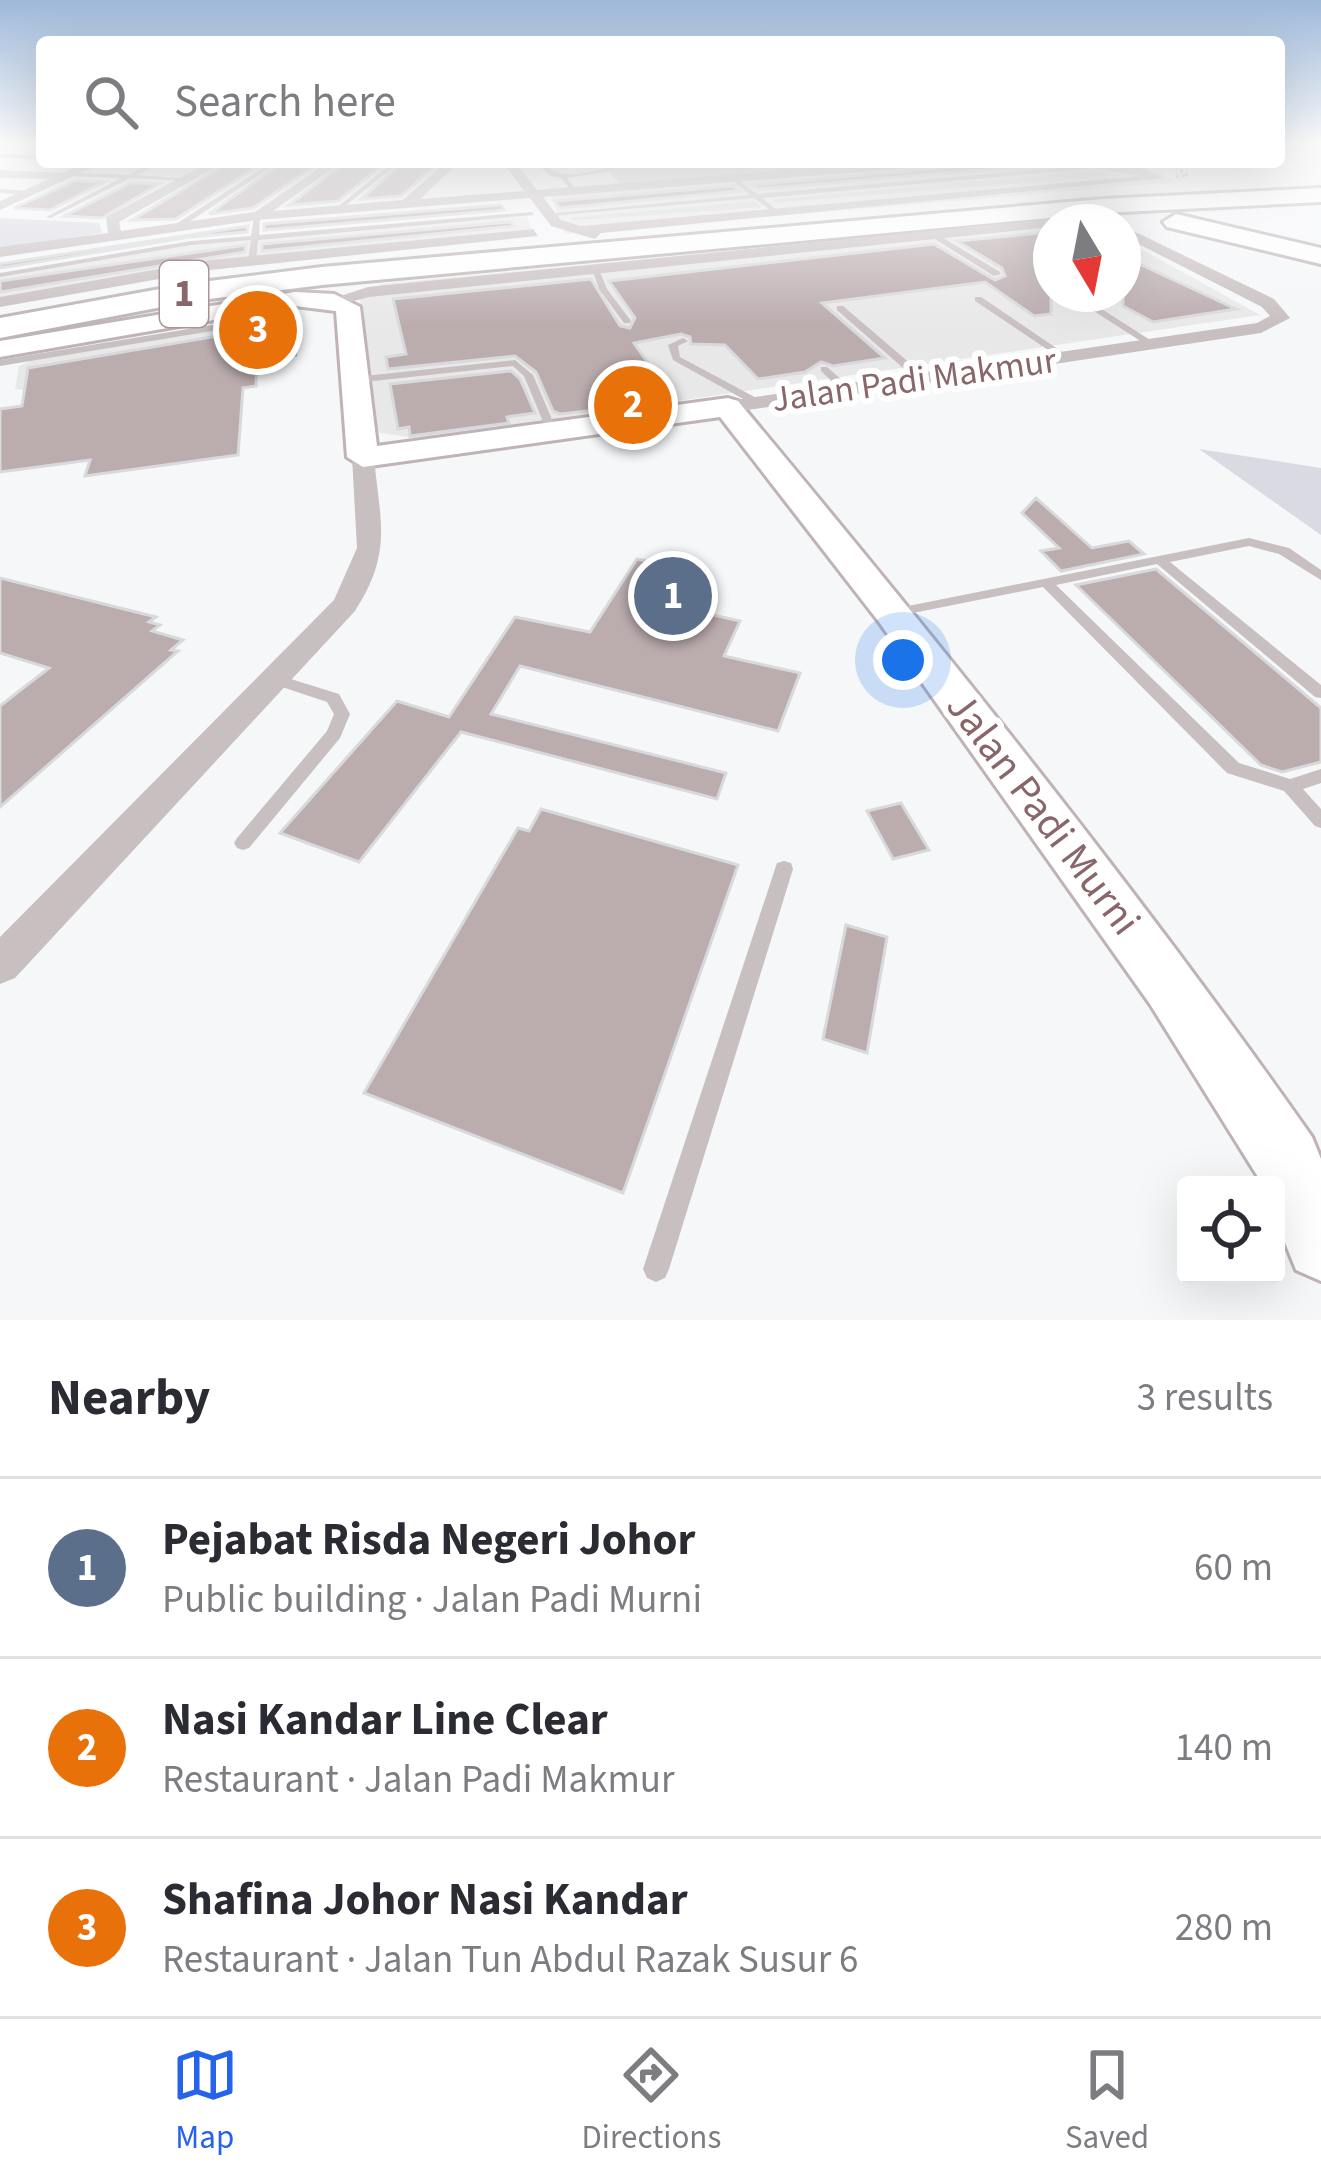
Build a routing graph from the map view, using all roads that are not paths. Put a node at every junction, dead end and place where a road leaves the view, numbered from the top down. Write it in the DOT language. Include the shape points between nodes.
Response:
graph roads {
  1 [pos="73,205"];
  2 [pos="140,205"];
  3 [pos="210,205"];
  4 [pos="273,205"];
  5 [pos="344,205"];
  6 [pos="400,205"];
  7 [pos="530,205"];
  8 [pos="539,205"];
  9 [pos="664,205"];
  10 [pos="767,205"];
  11 [pos="860,205"];
  12 [pos="958,205"];
  13 [pos="1216,205"];
  14 [pos="1308,205"];
  15 [pos="337,210"];
  16 [pos="776,212"];
  17 [pos="532,214"];
  18 [pos="549,214"];
  19 [pos="256,216"];
  20 [pos="1033,216"];
  21 [pos="49,217"];
  22 [pos="982,217"];
  23 [pos="808,223"];
  24 [pos="180,224"];
  25 [pos="1033,226"];
  26 [pos="574,230"];
  27 [pos="116,233"];
  28 [pos="533,233"];
  29 [pos="933,234"];
  30 [pos="257,236"];
  31 [pos="649,236"];
  32 [pos="1141,239"];
  33 [pos="1321,251"];
  34 [pos="0,252"];
  35 [pos="448,254"];
  36 [pos="252,261"];
  37 [pos="594,267"];
  38 [pos="997,274"];
  39 [pos="0,275"];
  40 [pos="978,299"];
  41 [pos="334,301"];
  42 [pos="0,302"];
  43 [pos="840,308"];
  44 [pos="1101,312"];
  45 [pos="0,316"];
  46 [pos="627,321"];
  47 [pos="0,328"];
  48 [pos="683,341"];
  49 [pos="1153,345"];
  50 [pos="0,349"];
  51 [pos="294,355"];
  52 [pos="1066,358"];
  53 [pos="0,363"];
  54 [pos="824,369"];
  55 [pos="922,379"];
  56 [pos="355,380"];
  57 [pos="847,390"];
  58 [pos="743,405"];
  59 [pos="552,431"];
  60 [pos="364,464"];
  61 [pos="1161,561"];
  62 [pos="1321,577"];
  63 [pos="1048,585"];
  64 [pos="893,613"];
  65 [pos="278,680"];
  66 [pos="1321,693"];
  67 [pos="1321,776"];
  68 [pos="1290,786"];
  69 [pos="1321,820"];
  70 [pos="243,843"];
  71 [pos="784,869"];
  72 [pos="0,965"];
  73 [pos="1321,1245"];
  74 [pos="656,1270"];
  1 -- 21 [label="lane"];
  2 -- 27 [label="street" via="111,220"];
  3 -- 24 [label="lane"];
  4 -- 19 [label="street"];
  5 -- 15 [label="lane"];
  6 -- 15 [label="street"];
  7 -- 17 [label="street"];
  8 -- 18 [label="street"];
  9 -- 18 [label="lane"];
  10 -- 16 [label="lane"];
  11 -- 16 [label="street"];
  12 -- 23 [label="highway"];
  13 -- 22 [label="highway"];
  14 -- 33 [label="highway" via="1288,213 1287,222"];
  15 -- 19 [label="street"];
  16 -- 26 [label="street"];
  17 -- 28 [label="street"];
  17 -- 30 [label="lane"];
  18 -- 26 [label="street"];
  19 -- 24 [label="street"];
  19 -- 30 [label="lane"];
  20 -- 23 [label="highway, 1"];
  22 -- 33 [label="highway, 1" via="1149,218"];
  22 -- 47 [label="highway, 1" via="272,281"];
  23 -- 31 [label="highway, 1"];
  24 -- 27 [label="street"];
  25 -- 29 [label="street"];
  26 -- 31 [label="street"];
  27 -- 34 [label="street"];
  28 -- 35 [label="street"];
  28 -- 36 [label="street"];
  29 -- 37 [label="street"];
  29 -- 38 [label="lane"];
  30 -- 36 [label="lane"];
  30 -- 39 [label="lane"];
  31 -- 35 [label="highway, 1"];
  32 -- 49 [label="street, Jalan Padi Makmur" via="1268,303 1281,318"];
  35 -- 45 [label="highway, 1" via="182,284"];
  36 -- 42 [label="street"];
  37 -- 41 [label="street"];
  37 -- 46 [label="lane"];
  40 -- 52 [label="lane"];
  41 -- 50 [label="street" via="295,299"];
  41 -- 56 [label="street" via="348,307"];
  43 -- 55 [label="lane"];
  44 -- 49 [label="lane"];
  48 -- 58 [label="lane" via="673,345 676,358"];
  49 -- 52 [label="street, Jalan Padi Makmur"];
  51 -- 53 [label="lane" via="295,322 267,319"];
  52 -- 55 [label="street, Jalan Padi Makmur"];
  54 -- 57 [label="lane"];
  55 -- 57 [label="street, Jalan Padi Makmur"];
  56 -- 59 [label="lane" via="515,363"];
  56 -- 60 [label="street"];
  57 -- 58 [label="street, Jalan Padi Makmur"];
  58 -- 59 [label="street, Jalan Padi Makmur"];
  58 -- 64 [label="street, Jalan Padi Murni" via="758,443"];
  59 -- 60 [label="street, Jalan Padi Makmur"];
  60 -- 65 [label="street" via="368,572"];
  61 -- 62 [label="lane" via="1249,542 1284,550"];
  61 -- 63 [label="lane"];
  61 -- 66 [label="lane"];
  63 -- 64 [label="lane"];
  63 -- 68 [label="lane" via="1233,768"];
  64 -- 73 [label="street, Jalan Padi Murni" via="1184,1005 1288,1161"];
  65 -- 70 [label="lane" via="333,698 342,714"];
  65 -- 72 [label="street"];
  67 -- 68 [label="lane"];
  68 -- 69 [label="lane"];
  71 -- 74 [label="lane"];
}
